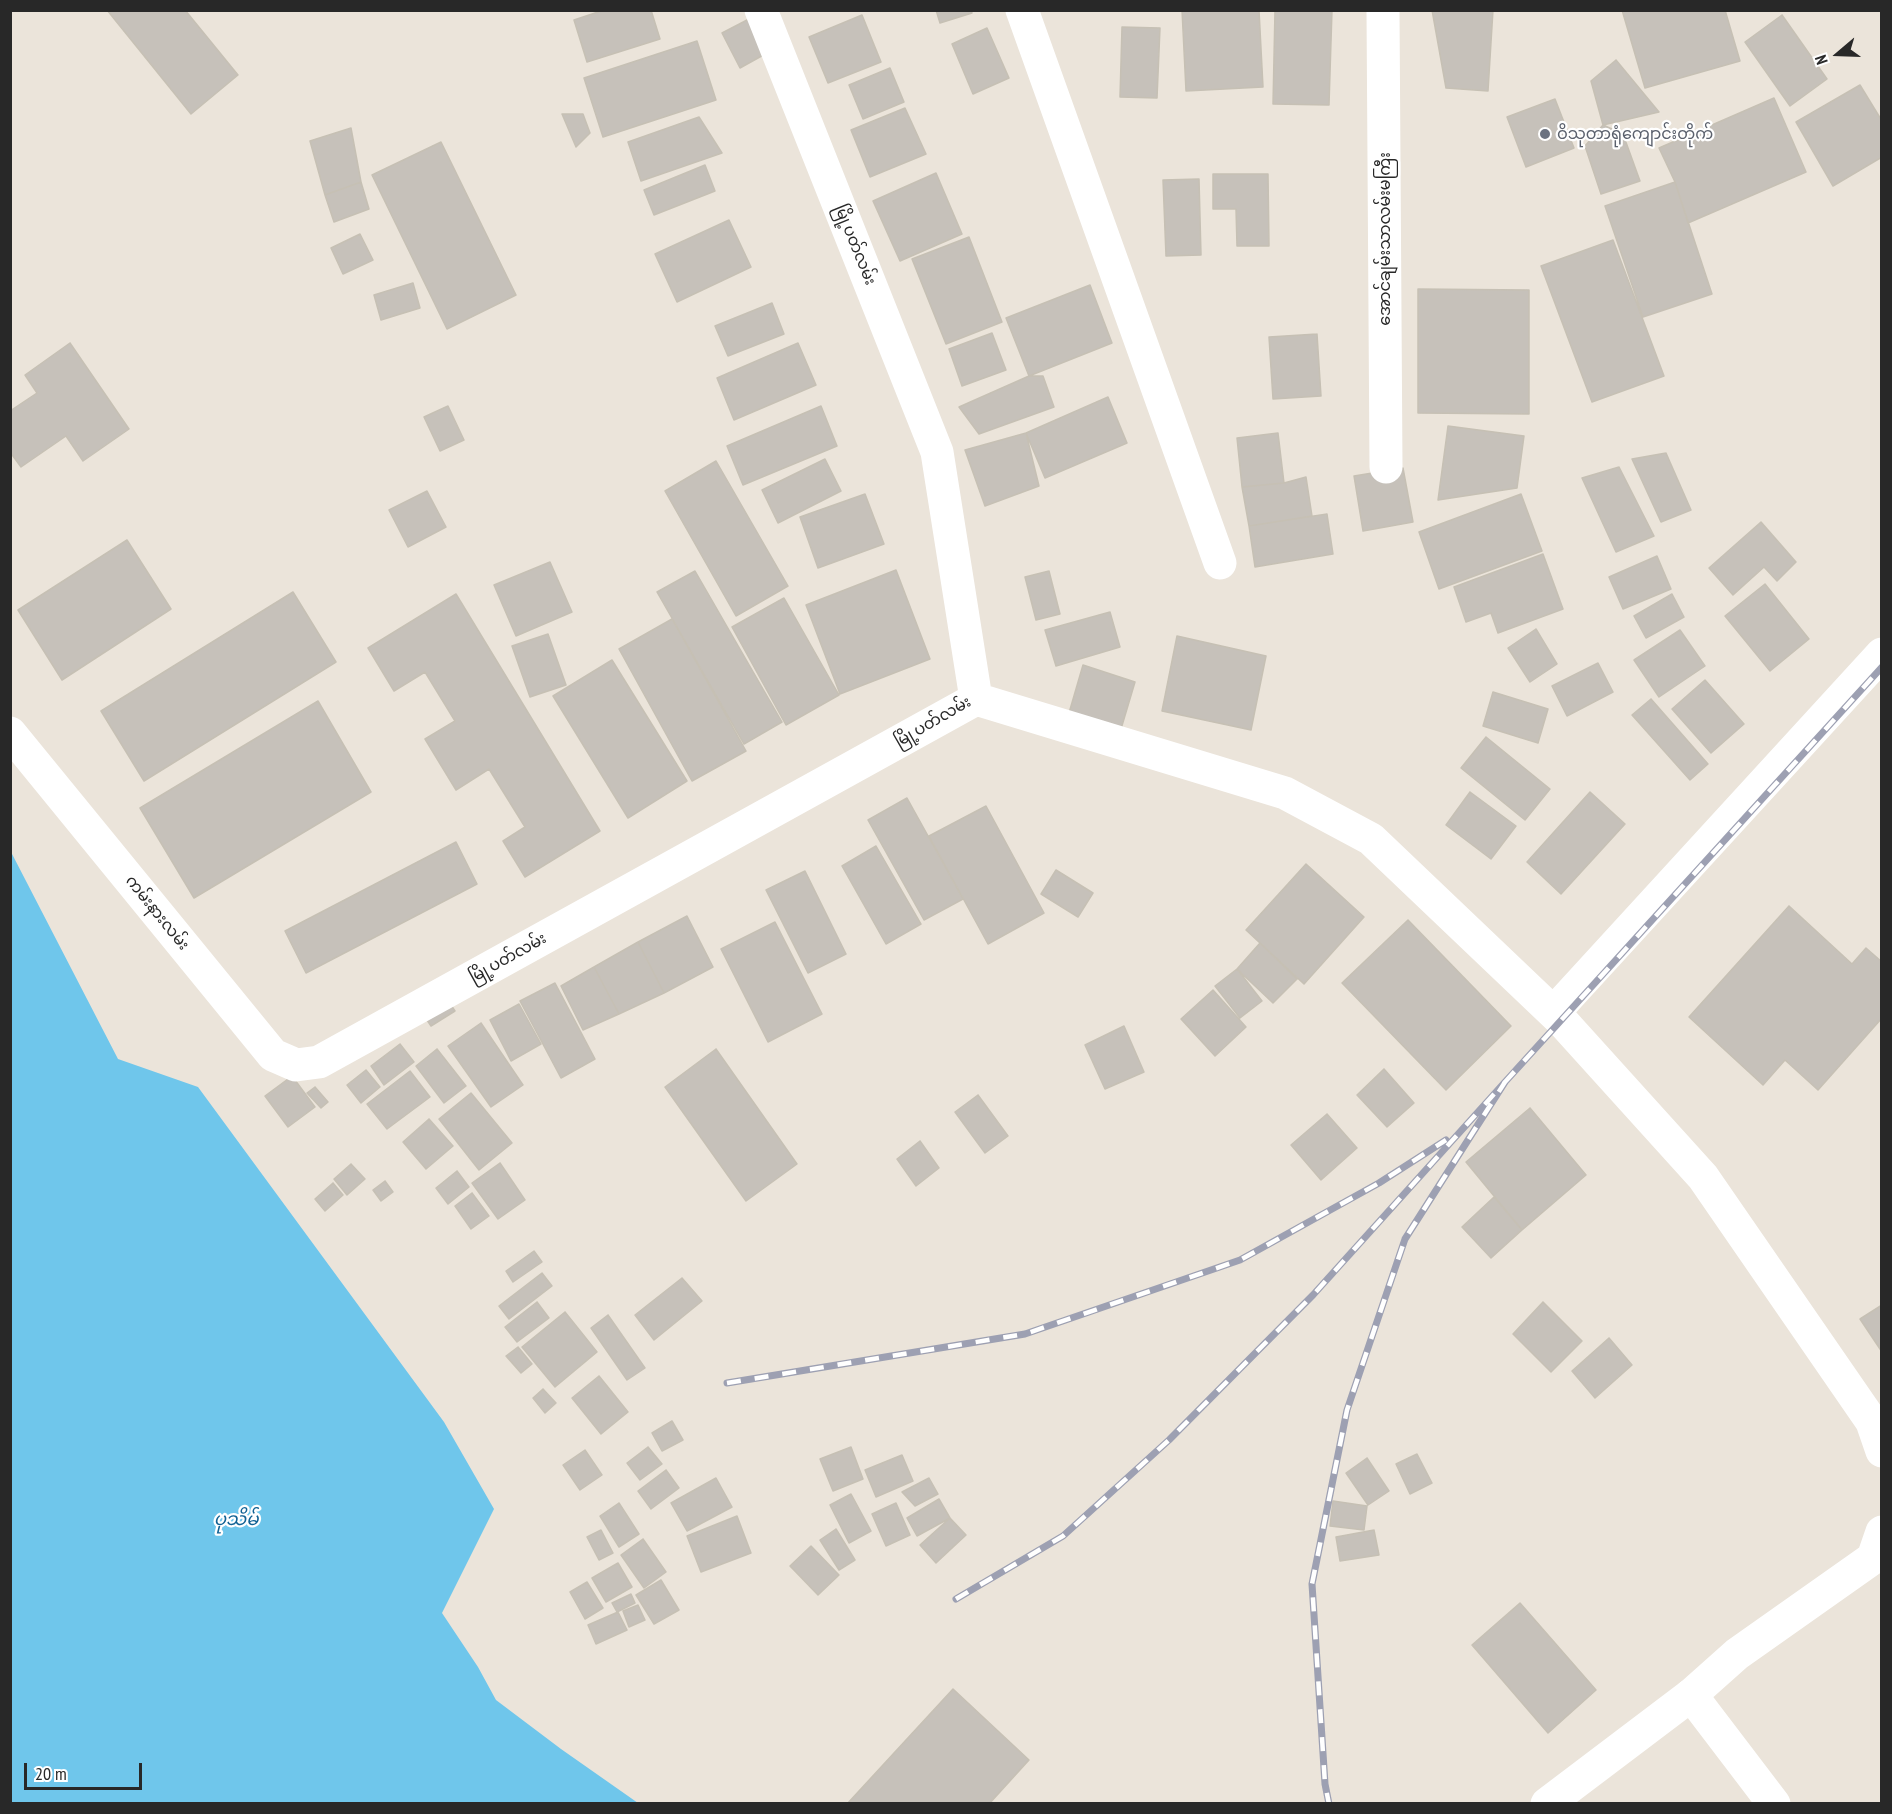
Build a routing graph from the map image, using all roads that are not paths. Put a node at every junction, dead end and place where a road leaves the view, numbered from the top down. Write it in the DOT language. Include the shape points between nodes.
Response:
graph roads {
  1 [pos="761,10"];
  2 [pos="1022,10"];
  3 [pos="1383,10"];
  4 [pos="1386,467"];
  5 [pos="1220,563"];
  6 [pos="1881,654"];
  7 [pos="976,699"];
  8 [pos="10,733"];
  9 [pos="1554,1012"];
  10 [pos="319,1062"];
  11 [pos="1881,1451"];
  12 [pos="1879,1554"];
  13 [pos="1691,1695"];
  14 [pos="1547,1803"];
  15 [pos="1774,1803"];
  1 -- 7 [label="street, မြို့ပတ်လမ်း" via="938,452"];
  2 -- 5 [label="street"];
  3 -- 4 [label="street, အောင်ချမ်းသာလမ်းမကြီး"];
  6 -- 9 [label="street"];
  7 -- 9 [label="street" via="1285,793 1371,839"];
  7 -- 10 [label="street, မြို့ပတ်လမ်း"];
  8 -- 10 [label="street, ကမ်းနားလမ်း" via="273,1055 296,1065"];
  9 -- 11 [label="street" via="1703,1177 1872,1422"];
  12 -- 13 [label="street" via="1737,1654"];
  13 -- 14 [label="street"];
  13 -- 15 [label="street"];
}
